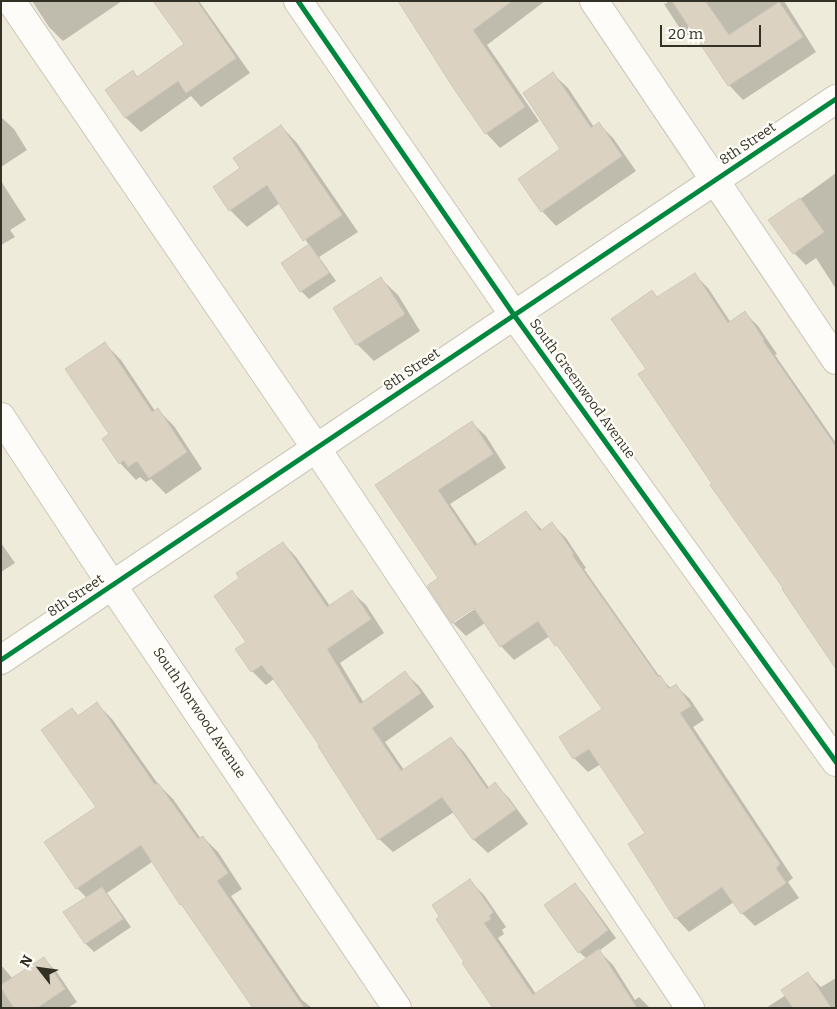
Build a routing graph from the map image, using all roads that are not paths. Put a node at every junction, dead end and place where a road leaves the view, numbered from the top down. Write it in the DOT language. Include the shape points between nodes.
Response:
graph roads {
  1 [pos="11,1"];
  2 [pos="298,1"];
  3 [pos="594,1"];
  4 [pos="836,99"];
  5 [pos="714,180"];
  6 [pos="514,315"];
  7 [pos="836,360"];
  8 [pos="1,416"];
  9 [pos="316,448"];
  10 [pos="112,585"];
  11 [pos="1,660"];
  12 [pos="836,762"];
  13 [pos="397,1008"];
  14 [pos="690,1008"];
  1 -- 9 [label="street"];
  2 -- 6 [label="street, South Greenwood Avenue"];
  3 -- 5 [label="street"];
  4 -- 5 [label="street, 8th Street"];
  5 -- 6 [label="street, 8th Street"];
  5 -- 7 [label="street"];
  6 -- 9 [label="street, 8th Street"];
  6 -- 12 [label="street, South Greenwood Avenue"];
  8 -- 10 [label="street, South Norwood Avenue"];
  9 -- 10 [label="street, 8th Street"];
  9 -- 14 [label="street"];
  10 -- 11 [label="street, 8th Street"];
  10 -- 13 [label="street, South Norwood Avenue"];
}
